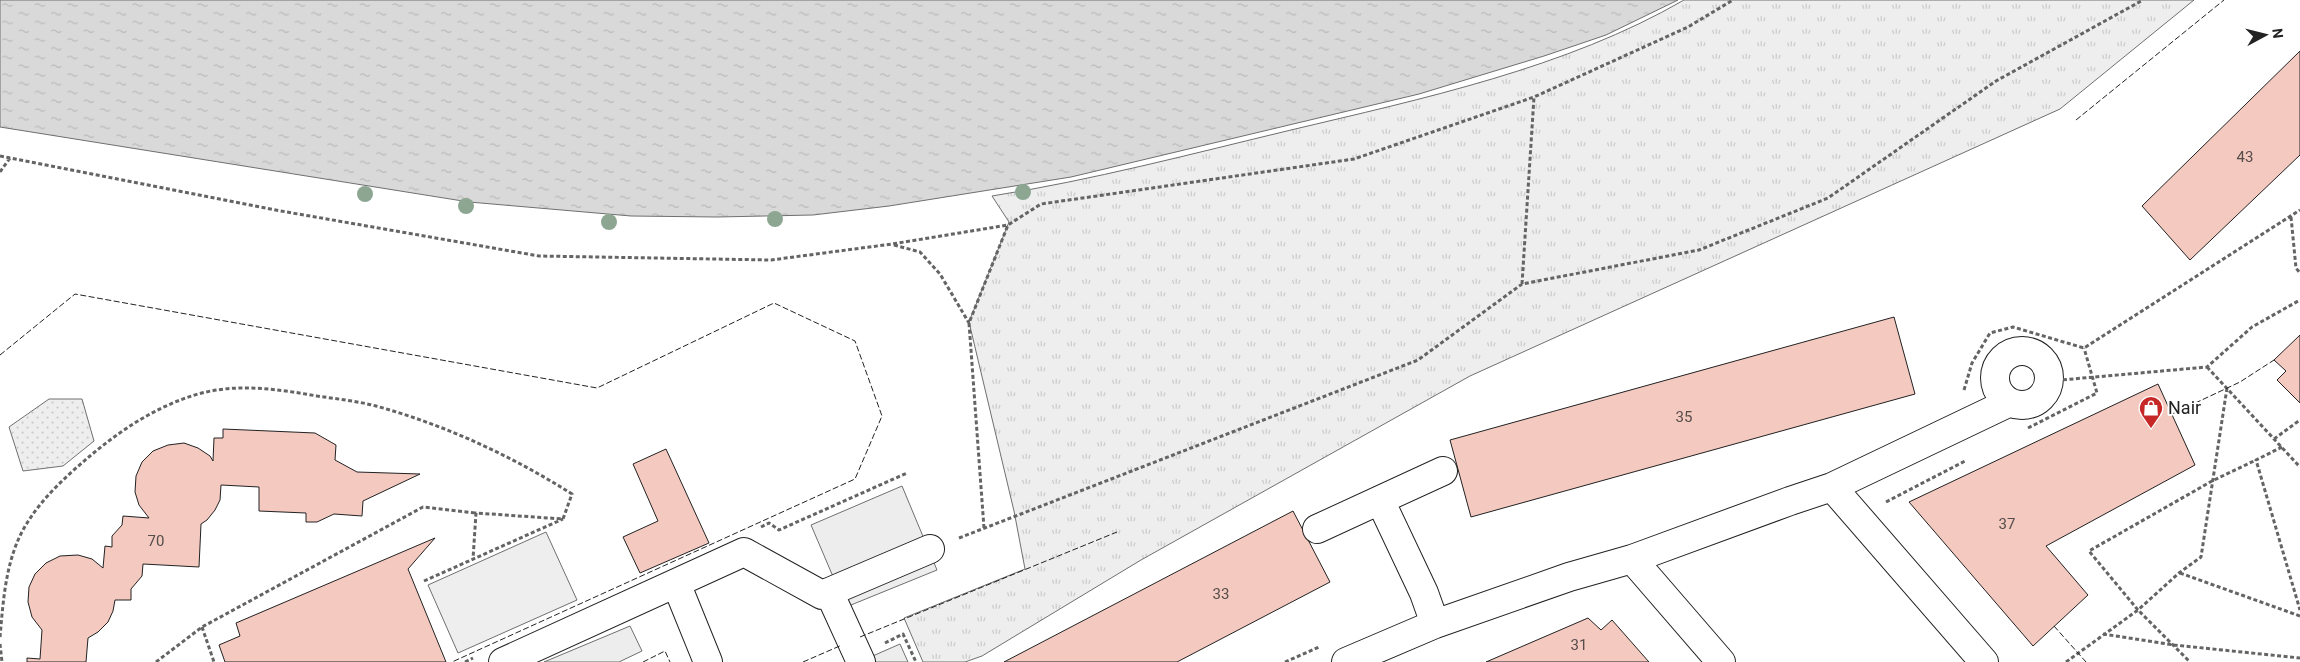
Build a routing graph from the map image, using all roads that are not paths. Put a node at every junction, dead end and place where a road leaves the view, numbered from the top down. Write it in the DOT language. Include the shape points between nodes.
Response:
graph roads {
  1 [pos="2008,404"];
  2 [pos="1443,471"];
  3 [pos="1832,488"];
  4 [pos="1380,500"];
  5 [pos="1317,529"];
  6 [pos="930,549"];
  7 [pos="1632,559"];
  8 [pos="676,582"];
  9 [pos="829,592"];
  10 [pos="1435,624"];
  11 [pos="503,662"];
  12 [pos="708,662"];
  13 [pos="861,662"];
  14 [pos="1346,662"];
  15 [pos="1721,662"];
  16 [pos="1984,662"];
  1 -- 1 [label="lane" via="1998,391 1995,372 2005,357 2013,352 2031,352 2046,364 2050,381 2048,389 2036,402"];
  1 -- 3 [label="lane"];
  2 -- 4 [label="lane"];
  3 -- 7 [label="lane" via="1790,500"];
  3 -- 16 [label="lane"];
  4 -- 5 [label="lane"];
  4 -- 10 [label="lane" via="1424,593"];
  6 -- 9 [label="lane"];
  7 -- 10 [label="lane" via="1569,577"];
  7 -- 15 [label="lane"];
  8 -- 9 [label="lane" via="744,552 822,595"];
  8 -- 11 [label="lane"];
  8 -- 12 [label="lane"];
  9 -- 13 [label="lane"];
  10 -- 14 [label="lane"];
}
